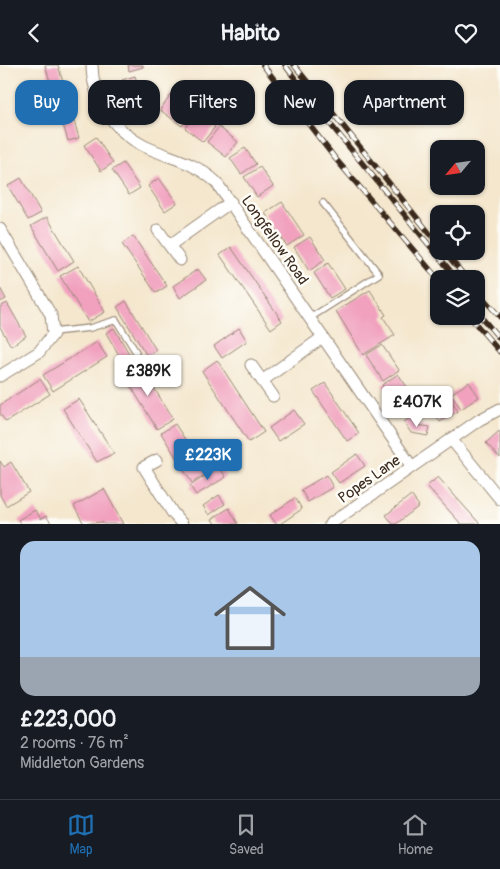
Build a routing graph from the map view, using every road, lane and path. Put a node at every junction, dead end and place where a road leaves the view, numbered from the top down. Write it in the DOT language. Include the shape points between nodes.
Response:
graph roads {
  1 [pos="92,65"];
  2 [pos="231,203"];
  3 [pos="323,203"];
  4 [pos="0,229"];
  5 [pos="158,230"];
  6 [pos="170,245"];
  7 [pos="180,260"];
  8 [pos="310,318"];
  9 [pos="53,332"];
  10 [pos="324,337"];
  11 [pos="136,352"];
  12 [pos="251,365"];
  13 [pos="0,376"];
  14 [pos="262,381"];
  15 [pos="273,396"];
  16 [pos="500,409"];
  17 [pos="451,439"];
  18 [pos="157,460"];
  19 [pos="412,467"];
  20 [pos="500,499"];
  21 [pos="182,524"];
  22 [pos="330,524"];
  1 -- 2 [label="street, Longfellow Road" via="97,94 117,126 142,145 196,166 216,182"];
  2 -- 6 [label="street"];
  2 -- 8 [label="street, Longfellow Road"];
  3 -- 8 [label="lane" via="379,273"];
  4 -- 9 [label="street" via="51,315"];
  5 -- 6 [label="street"];
  6 -- 7 [label="street"];
  8 -- 10 [label="street, Longfellow Road"];
  9 -- 11 [label="lane" via="90,328 116,320"];
  9 -- 13 [label="street" via="39,352"];
  10 -- 14 [label="street"];
  10 -- 19 [label="street, Longfellow Road"];
  12 -- 14 [label="street"];
  14 -- 15 [label="street"];
  16 -- 17 [label="street, Popes Lane"];
  17 -- 19 [label="street, Popes Lane"];
  17 -- 20 [label="street"];
  18 -- 21 [label="street" via="144,467"];
  19 -- 22 [label="street, Popes Lane"];
}
